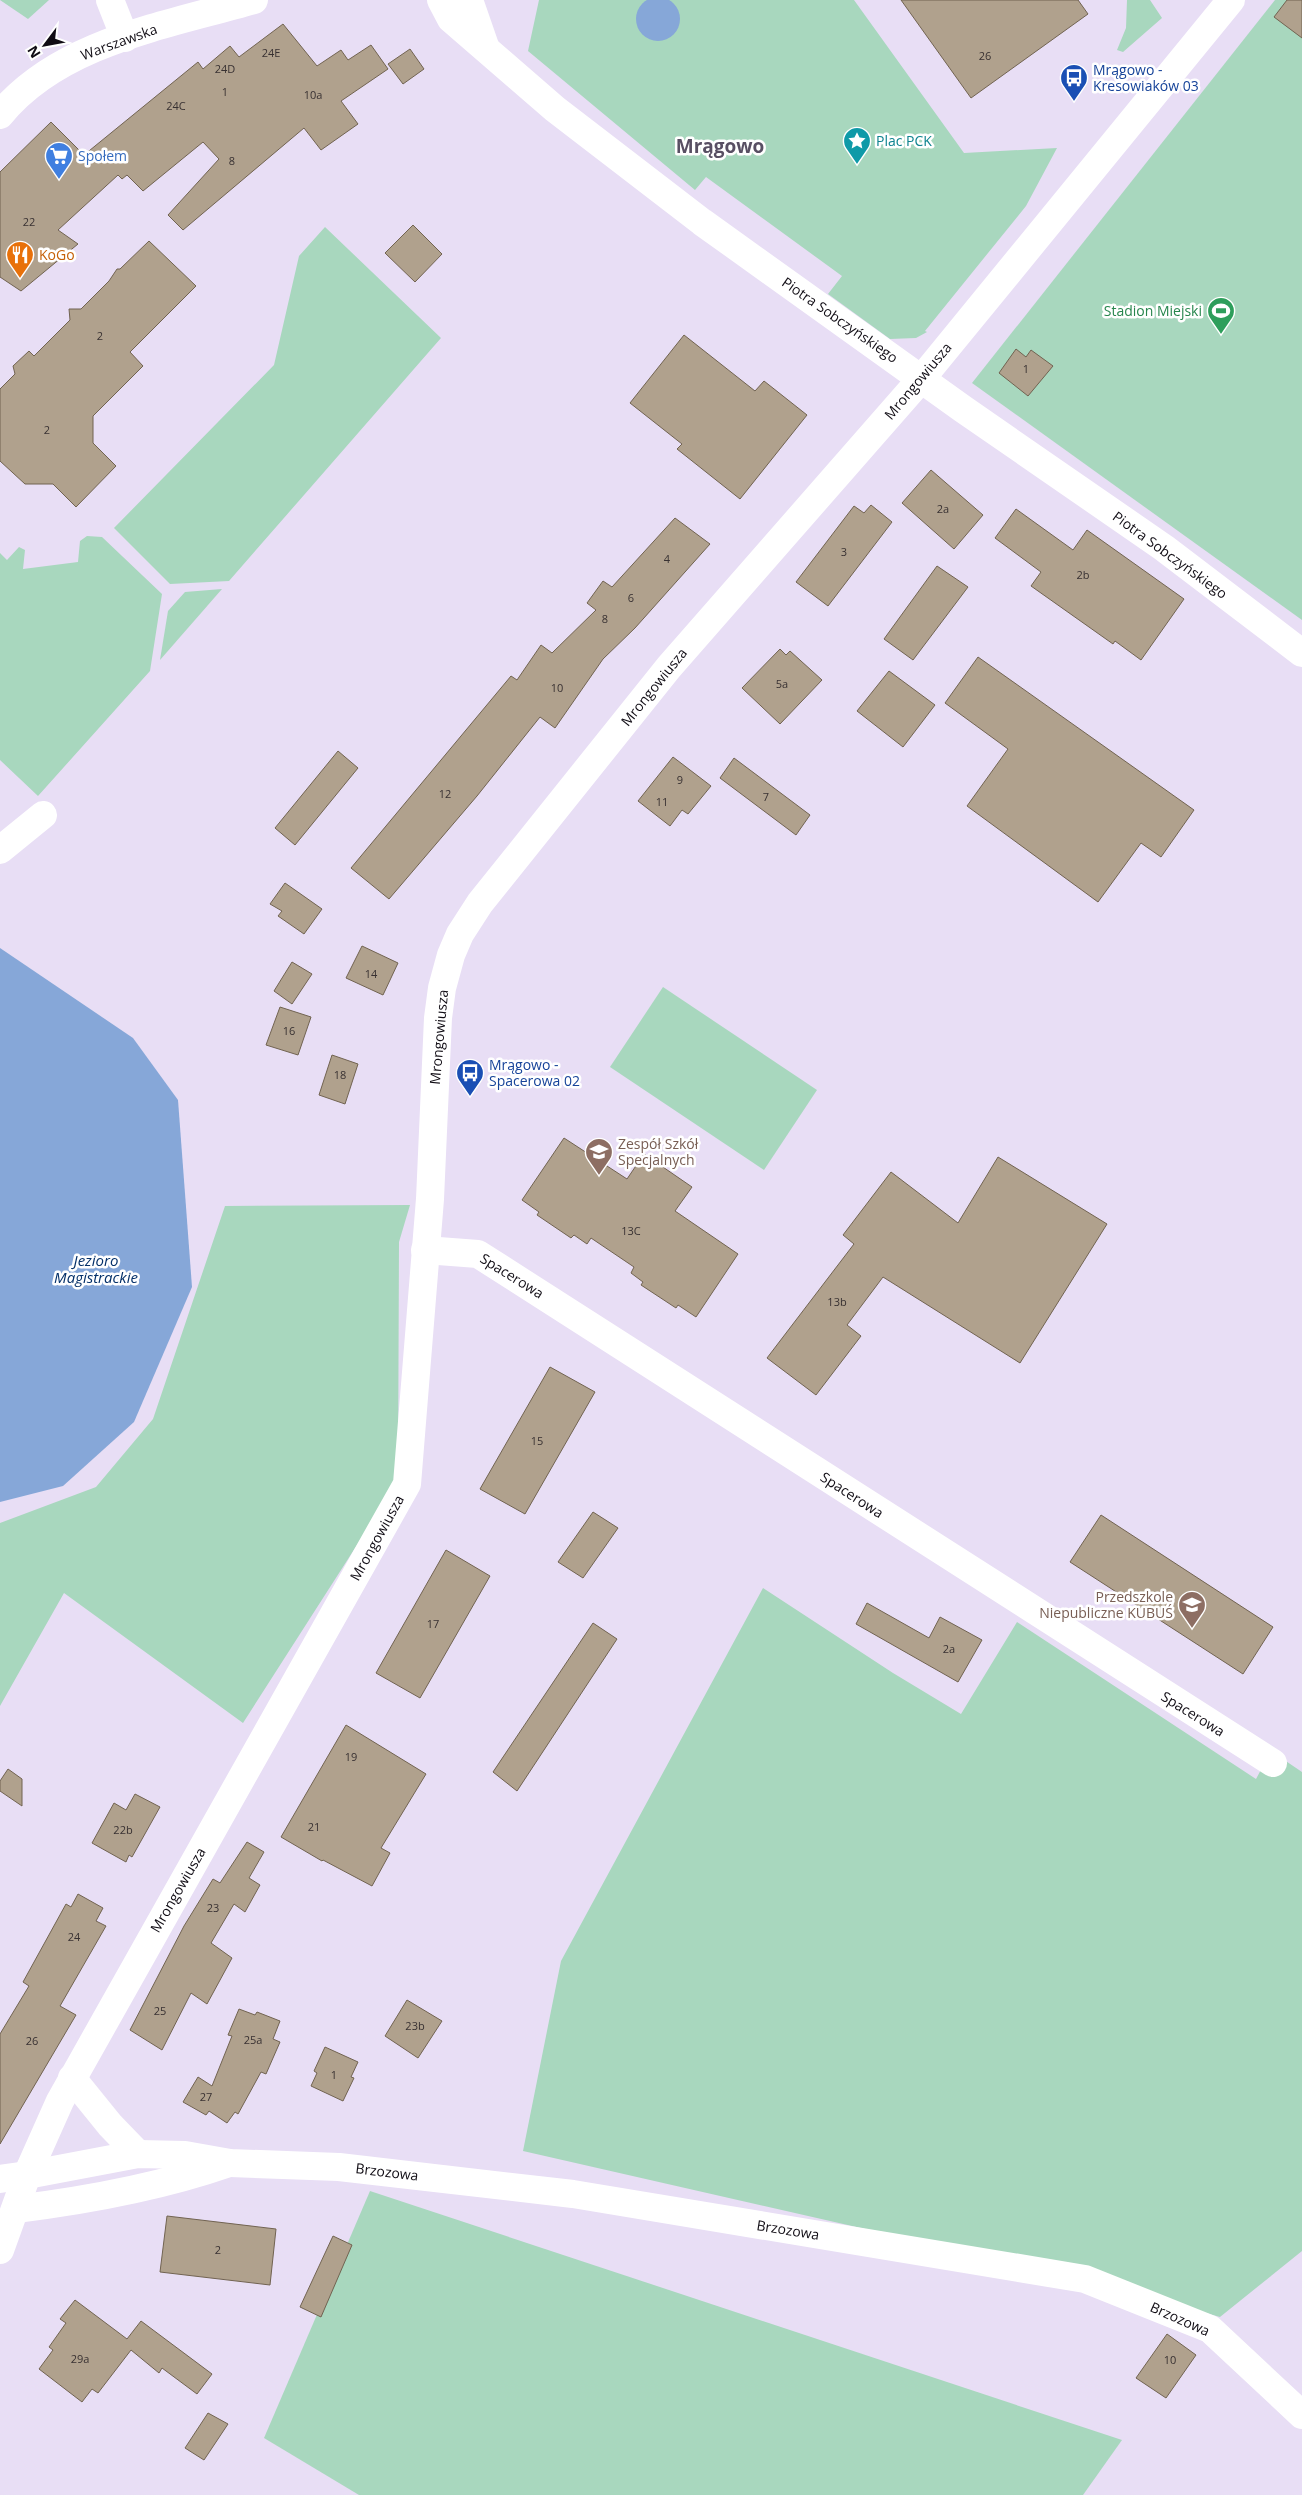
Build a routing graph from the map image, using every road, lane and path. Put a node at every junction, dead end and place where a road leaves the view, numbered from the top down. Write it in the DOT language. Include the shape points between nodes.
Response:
graph roads {
  1 [pos="110,0"];
  2 [pos="254,0"];
  3 [pos="440,0"];
  4 [pos="469,0"];
  5 [pos="1231,0"];
  6 [pos="125,38"];
  7 [pos="484,46"];
  8 [pos="0,115"];
  9 [pos="922,378"];
  10 [pos="1302,653"];
  11 [pos="42,814"];
  12 [pos="0,850"];
  13 [pos="425,1250"];
  14 [pos="1272,1763"];
  15 [pos="72,2078"];
  16 [pos="138,2154"];
  17 [pos="230,2163"];
  18 [pos="27,2175"];
  19 [pos="0,2179"];
  20 [pos="8,2210"];
  21 [pos="0,2250"];
  22 [pos="1302,2415"];
  1 -- 6 [label="street"];
  2 -- 6 [label="street, Warszawska"];
  3 -- 7 [label="street, Piotra Sobczyńskiego" via="452,19"];
  4 -- 7 [label="street"];
  5 -- 9 [label="street, Mrongowiusza"];
  6 -- 8 [label="street, Warszawska" via="80,55 40,78"];
  7 -- 9 [label="street, Piotra Sobczyńskiego" via="555,109 624,163"];
  9 -- 10 [label="street, Piotra Sobczyńskiego" via="1164,548"];
  9 -- 13 [label="street, Mrongowiusza" via="669,667 480,903 460,934 442,988 438,1018"];
  11 -- 12 [label="street"];
  13 -- 14 [label="street, Spacerowa" via="478,1254"];
  13 -- 15 [label="street, Mrongowiusza" via="407,1484"];
  15 -- 16 [label="street"];
  15 -- 18 [label="street, Mrongowiusza"];
  16 -- 17 [label="street, Brzozowa" via="185,2155"];
  16 -- 18 [label="street, Brzozowa"];
  17 -- 20 [label="street, Brzozowa" via="189,2177 87,2200"];
  17 -- 22 [label="street, Brzozowa" via="339,2167 573,2194 1085,2279 1210,2329"];
  18 -- 19 [label="street, Brzozowa"];
  18 -- 20 [label="street, Mrongowiusza"];
  20 -- 21 [label="street, Mrongowiusza"];
}
